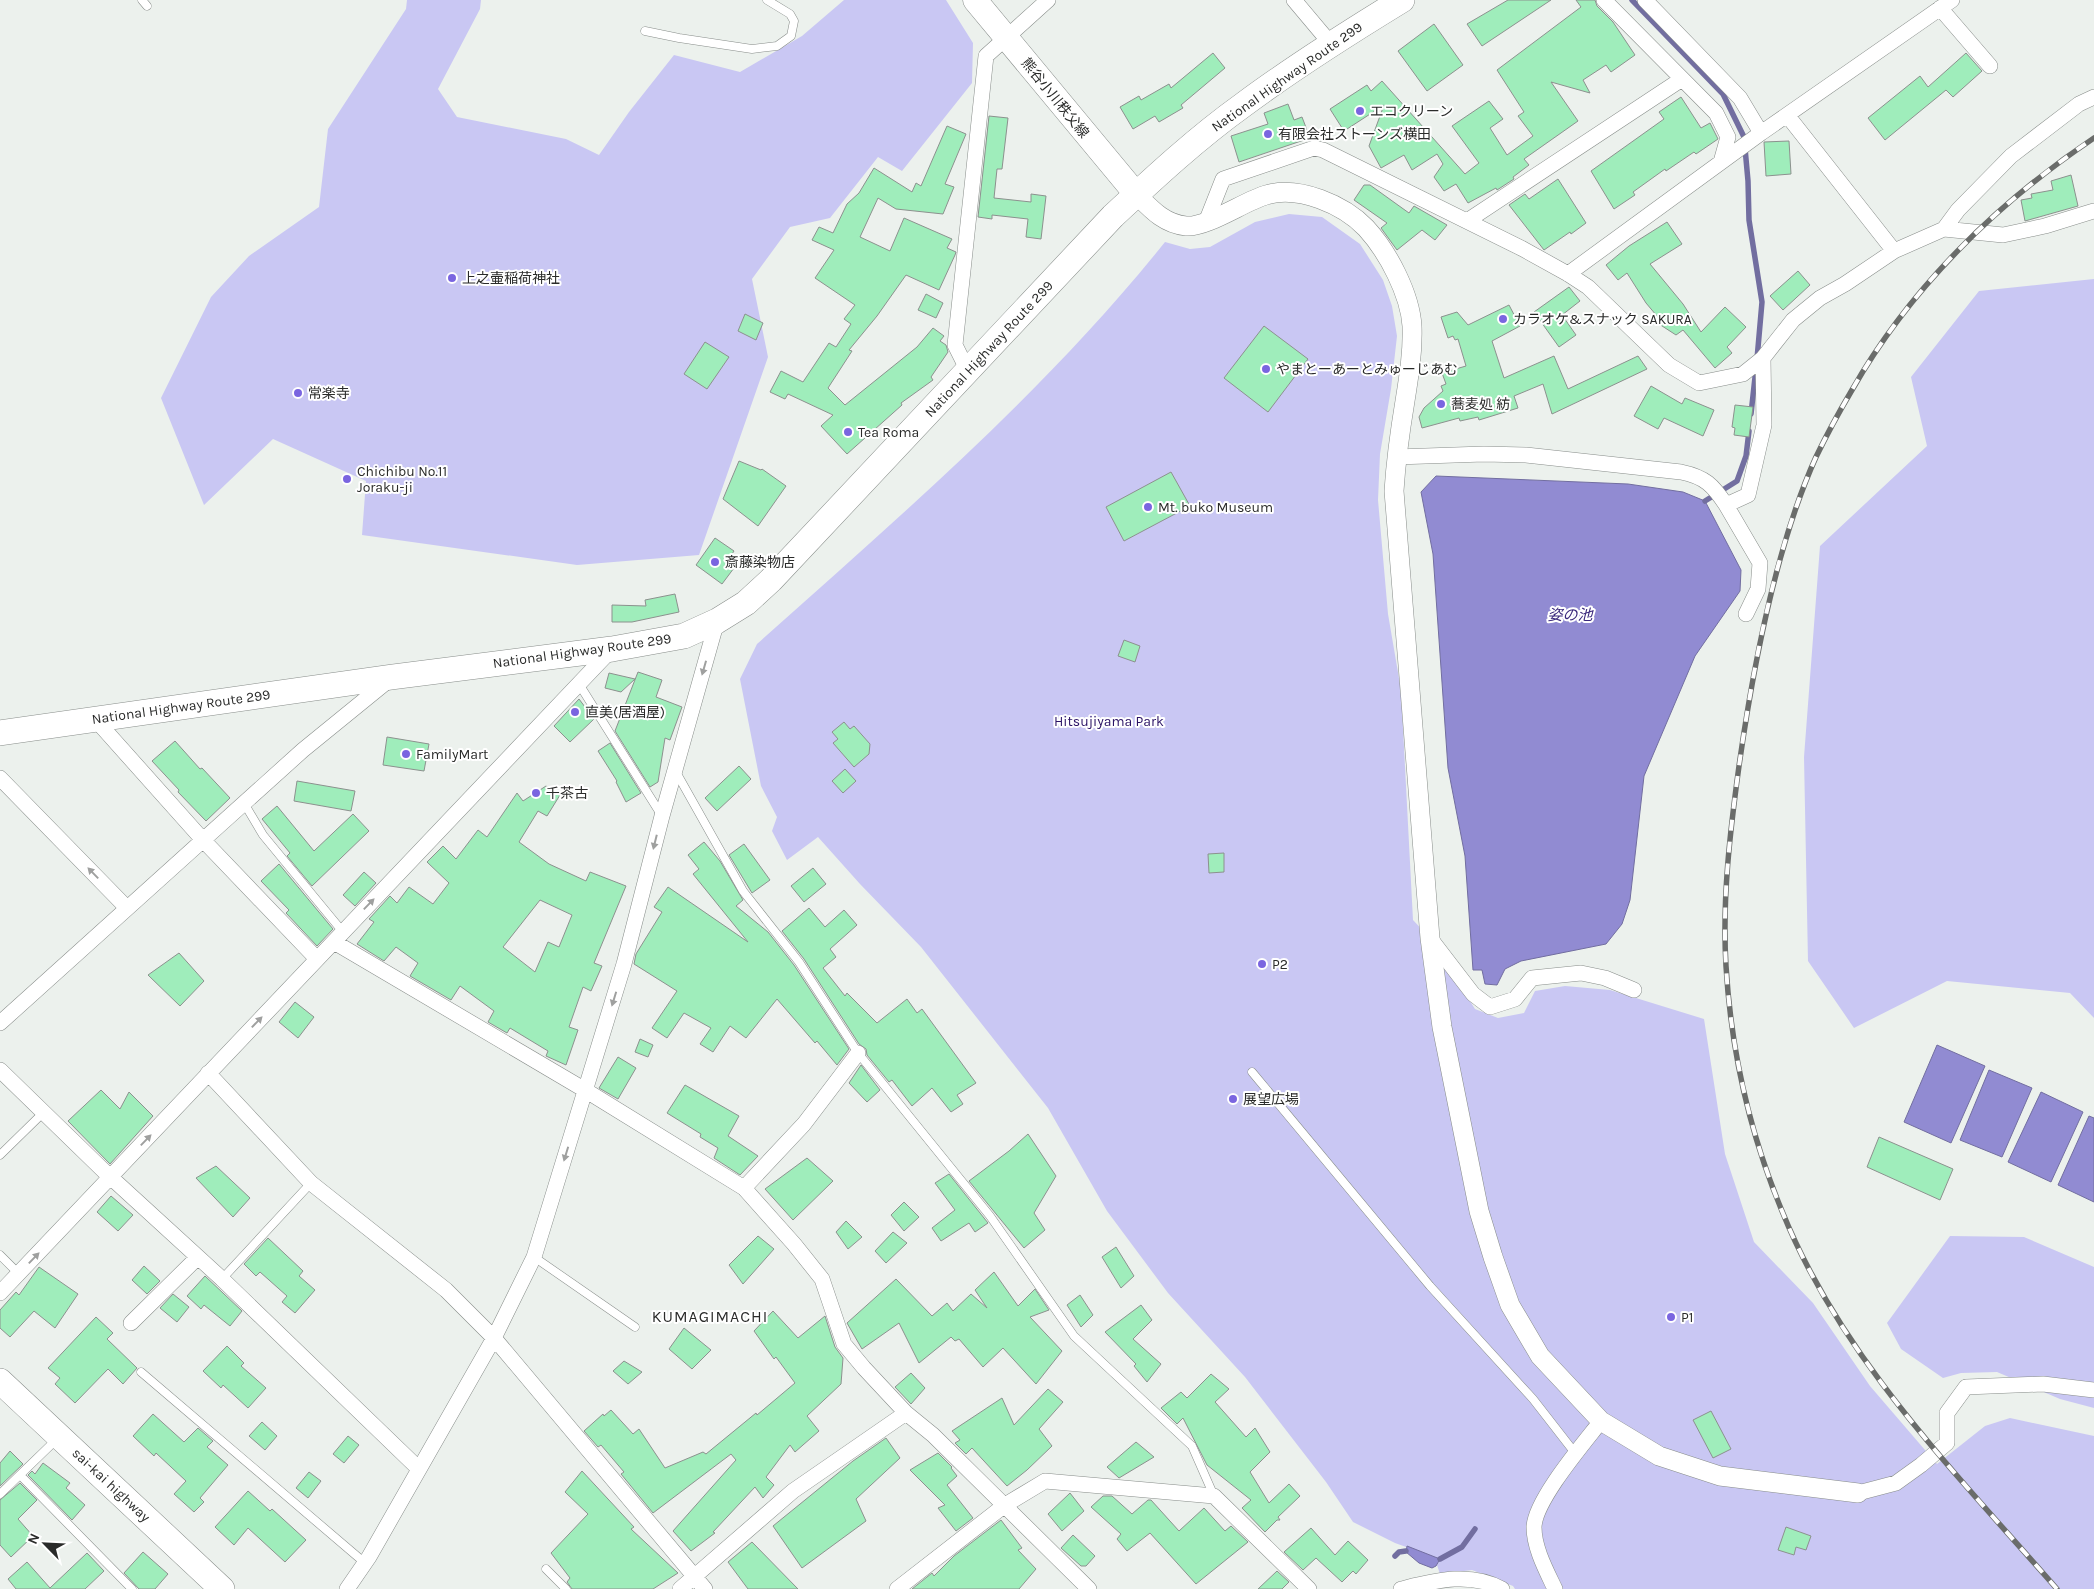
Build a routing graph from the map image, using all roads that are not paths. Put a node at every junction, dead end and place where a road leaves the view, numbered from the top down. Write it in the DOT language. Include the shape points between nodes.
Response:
graph roads {
  1 [pos="767,0"];
  2 [pos="975,0"];
  3 [pos="1048,0"];
  4 [pos="1294,0"];
  5 [pos="1402,0"];
  6 [pos="1604,0"];
  7 [pos="1646,0"];
  8 [pos="1946,4"];
  9 [pos="646,31"];
  10 [pos="1005,37"];
  11 [pos="1331,44"];
  12 [pos="1990,66"];
  13 [pos="1682,78"];
  14 [pos="2094,97"];
  15 [pos="1787,115"];
  16 [pos="1761,133"];
  17 [pos="1721,162"];
  18 [pos="1136,194"];
  19 [pos="2094,211"];
  20 [pos="1467,221"];
  21 [pos="1206,222"];
  22 [pos="1944,229"];
  23 [pos="1894,251"];
  24 [pos="1568,274"];
  25 [pos="1763,358"];
  26 [pos="968,371"];
  27 [pos="1396,457"];
  28 [pos="1726,506"];
  29 [pos="1746,614"];
  30 [pos="717,621"];
  31 [pos="612,650"];
  32 [pos="392,677"];
  33 [pos="579,684"];
  34 [pos="96,719"];
  35 [pos="0,733"];
  36 [pos="674,770"];
  37 [pos="0,778"];
  38 [pos="244,803"];
  39 [pos="662,816"];
  40 [pos="203,840"];
  41 [pos="127,908"];
  42 [pos="338,937"];
  43 [pos="1430,938"];
  44 [pos="317,959"];
  45 [pos="1634,990"];
  46 [pos="0,1023"];
  47 [pos="858,1053"];
  48 [pos="0,1070"];
  49 [pos="1252,1072"];
  50 [pos="208,1073"];
  51 [pos="585,1090"];
  52 [pos="44,1112"];
  53 [pos="0,1155"];
  54 [pos="110,1177"];
  55 [pos="310,1183"];
  56 [pos="744,1188"];
  57 [pos="0,1255"];
  58 [pos="198,1257"];
  59 [pos="534,1257"];
  60 [pos="18,1274"];
  61 [pos="222,1278"];
  62 [pos="0,1293"];
  63 [pos="131,1324"];
  64 [pos="636,1327"];
  65 [pos="494,1338"];
  66 [pos="141,1372"];
  67 [pos="0,1381"];
  68 [pos="2094,1390"];
  69 [pos="906,1413"];
  70 [pos="1601,1420"];
  71 [pos="60,1437"];
  72 [pos="1575,1453"];
  73 [pos="419,1468"];
  74 [pos="20,1475"];
  75 [pos="1858,1493"];
  76 [pos="0,1494"];
  77 [pos="1214,1496"];
  78 [pos="1005,1505"];
  79 [pos="365,1563"];
  80 [pos="546,1569"];
  81 [pos="694,1576"];
  82 [pos="132,1589"];
  83 [pos="222,1589"];
  84 [pos="347,1589"];
  85 [pos="566,1589"];
  86 [pos="680,1589"];
  87 [pos="705,1589"];
  88 [pos="897,1589"];
  89 [pos="1089,1589"];
  90 [pos="1309,1589"];
  91 [pos="1401,1589"];
  92 [pos="1502,1589"];
  93 [pos="1554,1589"];
  1 -- 9 [label="lane" via="790,14 794,21 792,36 778,46 752,49"];
  2 -- 10 [label="main road, 熊谷小川秩父線"];
  3 -- 10 [label="street"];
  4 -- 11 [label="street"];
  5 -- 11 [label="highway, National Highway Route 299"];
  6 -- 13 [label="street"];
  7 -- 16 [label="street" via="1740,98"];
  8 -- 12 [label="street"];
  8 -- 15 [label="street"];
  10 -- 18 [label="main road, 熊谷小川秩父線"];
  10 -- 26 [label="street" via="986,56 955,345"];
  11 -- 18 [label="highway, National Highway Route 299" via="1243,105"];
  13 -- 17 [label="street" via="1716,112 1728,137"];
  13 -- 20 [label="street"];
  14 -- 22 [label="street" via="2079,104 2011,156 1958,210"];
  15 -- 16 [label="street"];
  15 -- 23 [label="street"];
  16 -- 17 [label="street"];
  17 -- 24 [label="street"];
  18 -- 21 [label="street" via="1166,221 1187,226"];
  18 -- 26 [label="highway, National Highway Route 299"];
  19 -- 22 [label="street" via="2002,235"];
  20 -- 21 [label="street" via="1314,148 1223,179"];
  20 -- 24 [label="street"];
  21 -- 27 [label="street" via="1268,194 1289,193 1328,201 1365,228 1383,251 1410,310 1411,358"];
  22 -- 23 [label="street"];
  23 -- 25 [label="street" via="1820,298 1793,320"];
  24 -- 25 [label="street" via="1588,287 1669,364 1699,383 1743,374"];
  25 -- 28 [label="street" via="1764,425 1760,449 1748,495"];
  26 -- 30 [label="highway, National Highway Route 299" via="771,580 746,603"];
  27 -- 28 [label="street" via="1526,456 1680,472 1704,480"];
  27 -- 43 [label="street" via="1394,491"];
  28 -- 29 [label="street" via="1760,564 1758,589"];
  30 -- 31 [label="highway, National Highway Route 299" via="684,636"];
  30 -- 36 [label="street, one-way"];
  31 -- 32 [label="highway, National Highway Route 299"];
  31 -- 33 [label="street"];
  32 -- 34 [label="highway, National Highway Route 299"];
  32 -- 38 [label="street"];
  33 -- 39 [label="lane"];
  42 -- 33 [label="street, one-way"];
  34 -- 35 [label="highway, National Highway Route 299"];
  34 -- 40 [label="street"];
  36 -- 39 [label="street"];
  36 -- 47 [label="lane" via="743,891 799,962"];
  41 -- 37 [label="street, one-way"];
  38 -- 40 [label="street"];
  38 -- 42 [label="lane" via="263,835"];
  39 -- 51 [label="street, one-way" via="624,964"];
  40 -- 41 [label="street"];
  40 -- 44 [label="street"];
  41 -- 46 [label="street"];
  42 -- 44 [label="street"];
  42 -- 51 [label="street"];
  43 -- 45 [label="street" via="1473,994 1490,1006 1514,999 1532,978 1580,973 1605,978"];
  43 -- 70 [label="street" via="1442,1027 1479,1211 1510,1305 1540,1356"];
  50 -- 44 [label="street, one-way"];
  47 -- 56 [label="street" via="804,1124"];
  47 -- 77 [label="lane" via="990,1216 1074,1336 1192,1446"];
  48 -- 52 [label="street"];
  49 -- 72 [label="lane" via="1430,1286 1533,1400"];
  54 -- 50 [label="street, one-way"];
  50 -- 55 [label="street"];
  51 -- 56 [label="street"];
  51 -- 59 [label="street, one-way"];
  52 -- 53 [label="lane"];
  52 -- 54 [label="street"];
  54 -- 58 [label="street"];
  60 -- 54 [label="street, one-way"];
  55 -- 61 [label="lane"];
  55 -- 65 [label="street" via="446,1290"];
  56 -- 69 [label="street" via="822,1279 844,1344"];
  57 -- 60 [label="lane"];
  58 -- 61 [label="street"];
  58 -- 63 [label="street"];
  59 -- 64 [label="lane"];
  59 -- 65 [label="street"];
  60 -- 62 [label="street"];
  61 -- 73 [label="street"];
  65 -- 73 [label="street"];
  65 -- 81 [label="street"];
  66 -- 79 [label="lane"];
  67 -- 71 [label="highway, sai-kai highway"];
  68 -- 75 [label="street" via="2043,1384 1966,1387 1947,1413 1947,1443 1896,1483"];
  69 -- 78 [label="street"];
  69 -- 81 [label="street" via="793,1491"];
  70 -- 72 [label="street"];
  70 -- 75 [label="street" via="1659,1456 1720,1476"];
  71 -- 74 [label="lane"];
  71 -- 83 [label="highway, sai-kai highway"];
  72 -- 93 [label="street" via="1545,1498 1534,1525 1535,1539"];
  73 -- 79 [label="street"];
  74 -- 76 [label="lane"];
  74 -- 82 [label="lane"];
  77 -- 78 [label="street" via="1045,1481"];
  77 -- 90 [label="street"];
  78 -- 88 [label="street"];
  78 -- 89 [label="street"];
  79 -- 84 [label="street"];
  80 -- 85 [label="lane"];
  81 -- 86 [label="street"];
  81 -- 87 [label="street"];
  91 -- 92 [label="street" via="1445,1579 1478,1580"];
}
